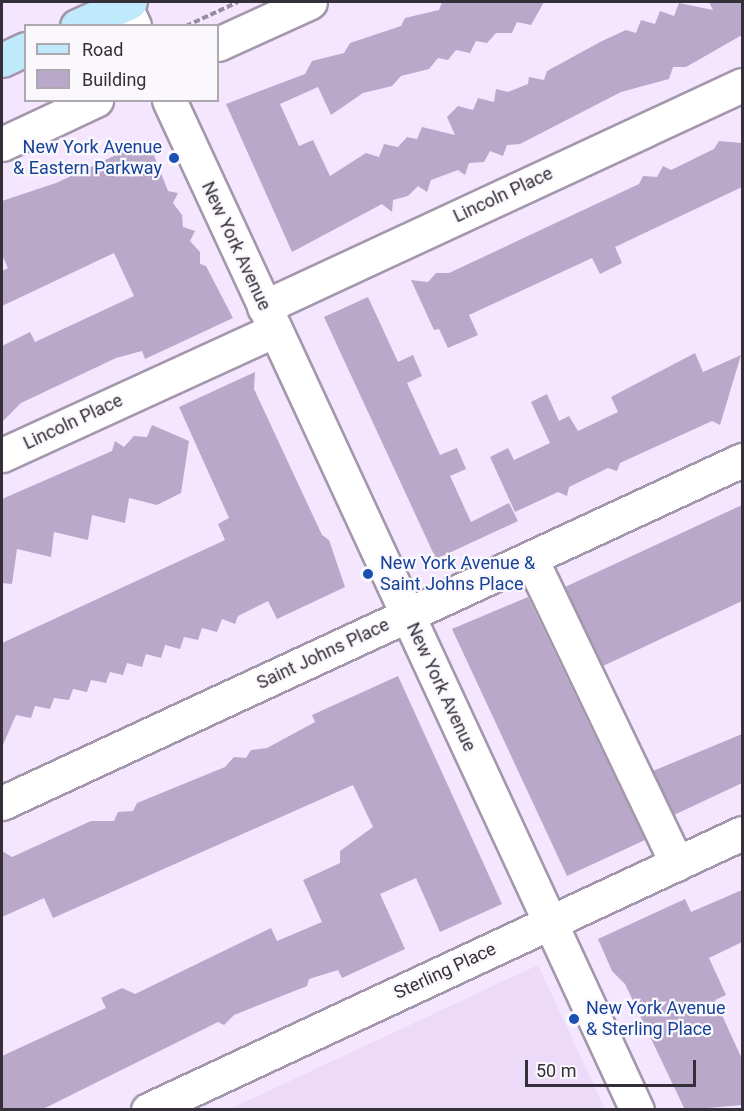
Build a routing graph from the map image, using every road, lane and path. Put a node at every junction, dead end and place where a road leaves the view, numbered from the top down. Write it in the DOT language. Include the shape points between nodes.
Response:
graph roads {
  1 [pos="238,2"];
  2 [pos="310,2"];
  3 [pos="127,8"];
  4 [pos="82,24"];
  5 [pos="190,24"];
  6 [pos="219,44"];
  7 [pos="24,50"];
  8 [pos="2,60"];
  9 [pos="742,85"];
  10 [pos="92,102"];
  11 [pos="170,102"];
  12 [pos="2,144"];
  13 [pos="270,318"];
  14 [pos="2,455"];
  15 [pos="742,460"];
  16 [pos="531,559"];
  17 [pos="407,614"];
  18 [pos="2,803"];
  19 [pos="742,833"];
  20 [pos="676,864"];
  21 [pos="550,923"];
  22 [pos="148,1110"];
  23 [pos="637,1110"];
  1 -- 5 [label="path"];
  2 -- 6 [label="street"];
  3 -- 4 [label="main road"];
  7 -- 8 [label="main road"];
  9 -- 13 [label="street, Lincoln Place"];
  10 -- 12 [label="street"];
  11 -- 13 [label="street, New York Avenue"];
  13 -- 14 [label="street, Lincoln Place"];
  13 -- 17 [label="street, New York Avenue"];
  15 -- 16 [label="street, Saint Johns Place"];
  16 -- 17 [label="street, Saint Johns Place"];
  16 -- 20 [label="street"];
  17 -- 18 [label="street, Saint Johns Place"];
  17 -- 21 [label="street, New York Avenue"];
  19 -- 20 [label="street, Sterling Place"];
  20 -- 21 [label="street, Sterling Place"];
  21 -- 22 [label="street, Sterling Place"];
  21 -- 23 [label="street, New York Avenue"];
}
